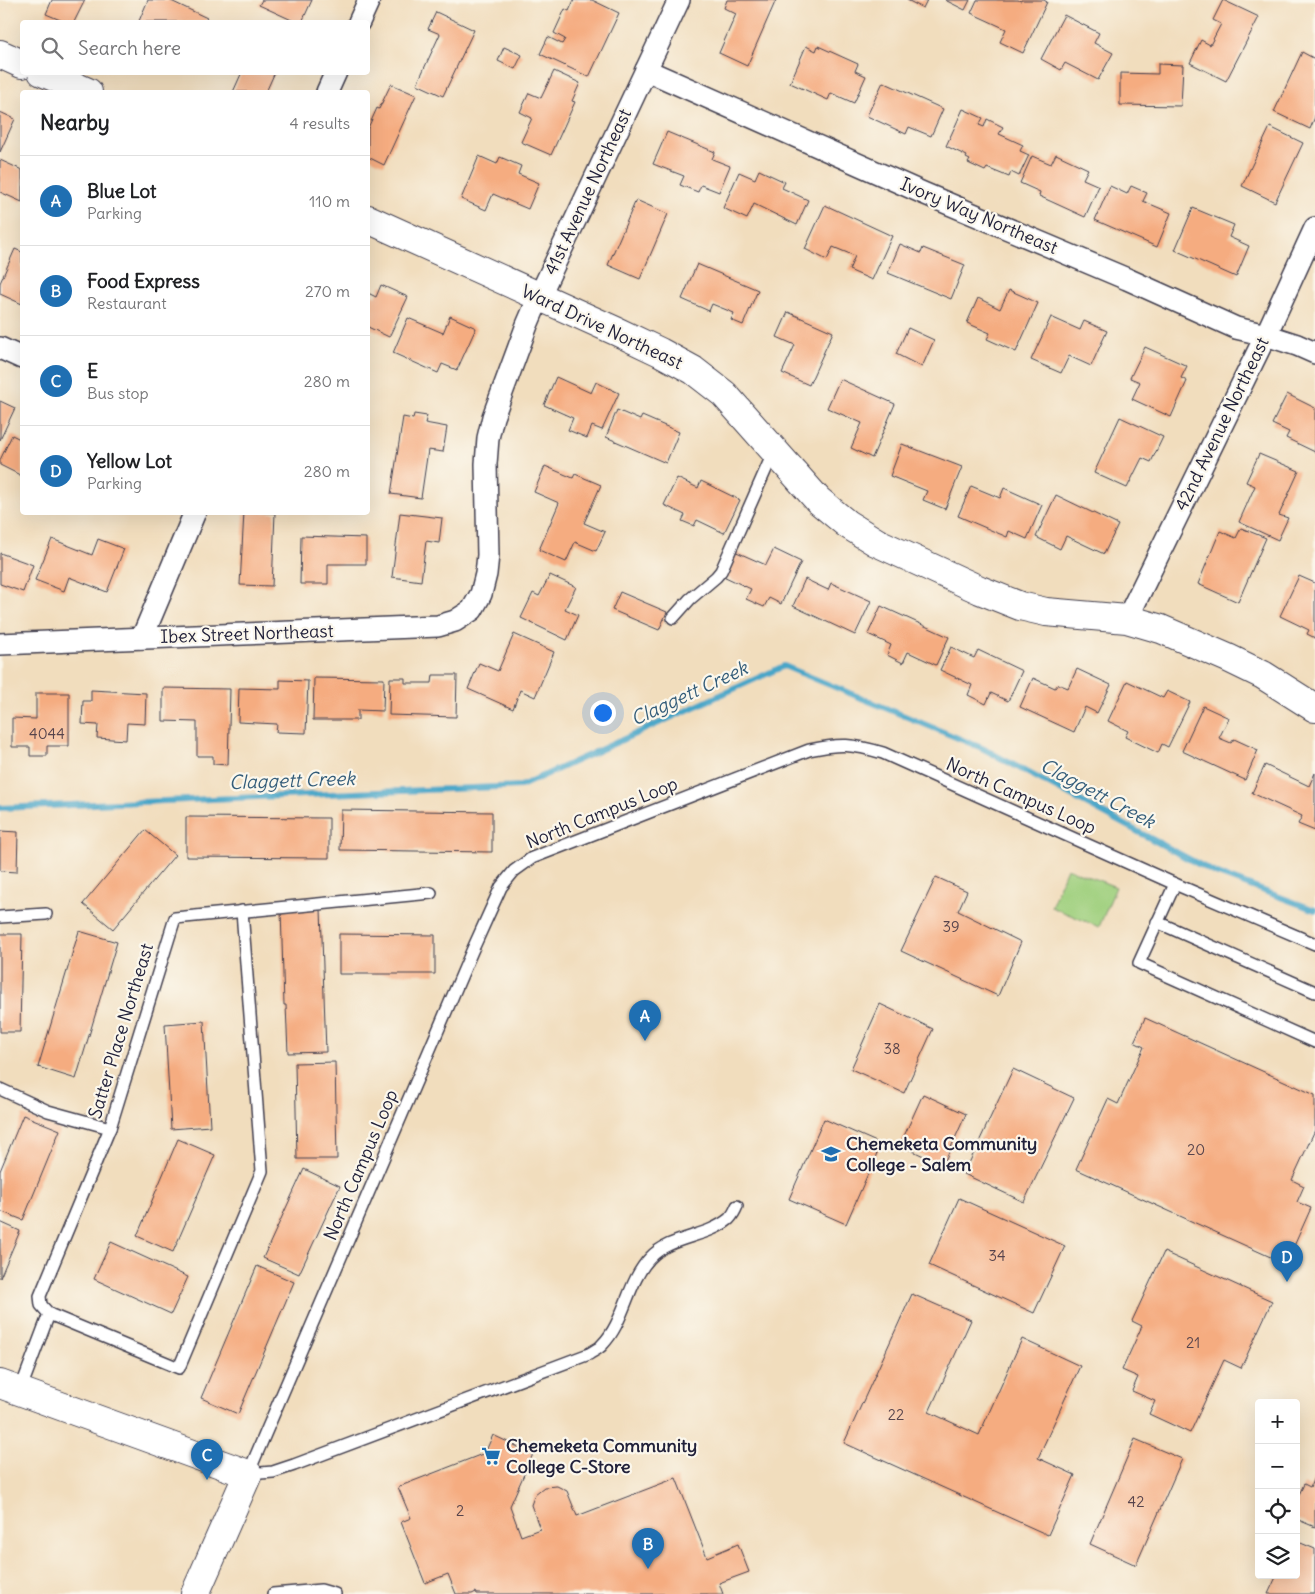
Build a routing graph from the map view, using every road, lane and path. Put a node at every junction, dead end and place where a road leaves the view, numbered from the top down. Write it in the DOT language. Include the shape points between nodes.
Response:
graph roads {
  1 [pos="369,0"];
  2 [pos="679,0"];
  3 [pos="360,20"];
  4 [pos="0,54"];
  5 [pos="20,63"];
  6 [pos="646,70"];
  7 [pos="49,75"];
  8 [pos="335,75"];
  9 [pos="83,90"];
  10 [pos="328,90"];
  11 [pos="370,220"];
  12 [pos="1315,228"];
  13 [pos="539,296"];
  14 [pos="1266,335"];
  15 [pos="0,348"];
  16 [pos="1315,353"];
  17 [pos="20,357"];
  18 [pos="774,451"];
  19 [pos="194,515"];
  20 [pos="480,594"];
  21 [pos="673,618"];
  22 [pos="1127,619"];
  23 [pos="142,638"];
  24 [pos="0,644"];
  25 [pos="1315,708"];
  26 [pos="1175,884"];
  27 [pos="431,893"];
  28 [pos="242,911"];
  29 [pos="46,914"];
  30 [pos="0,917"];
  31 [pos="1157,922"];
  32 [pos="1315,944"];
  33 [pos="1315,992"];
  34 [pos="1315,1042"];
  35 [pos="0,1089"];
  36 [pos="110,1128"];
  37 [pos="737,1206"];
  38 [pos="49,1314"];
  39 [pos="10,1388"];
  40 [pos="248,1474"];
  41 [pos="195,1594"];
  42 [pos="273,1594"];
  43 [pos="335,1594"];
  1 -- 3 [label="street"];
  2 -- 6 [label="street, 41st Avenue Northeast"];
  4 -- 5 [label="street"];
  6 -- 13 [label="street, 41st Avenue Northeast"];
  6 -- 14 [label="street, Ivory Way Northeast" via="1236,328"];
  7 -- 9 [label="street"];
  8 -- 10 [label="street"];
  11 -- 13 [label="street, Ward Drive Northeast"];
  12 -- 14 [label="street, 42nd Avenue Northeast"];
  13 -- 18 [label="street, Ward Drive Northeast" via="693,370 724,394"];
  13 -- 20 [label="street, 41st Avenue Northeast" via="500,397 488,438 488,555"];
  14 -- 16 [label="street, Ivory Way Northeast"];
  14 -- 22 [label="street, 42nd Avenue Northeast"];
  15 -- 17 [label="street"];
  18 -- 21 [label="lane" via="720,571"];
  18 -- 22 [label="street, Ward Drive Northeast" via="818,500 876,542 1020,606 1046,612"];
  19 -- 23 [label="street"];
  20 -- 23 [label="street, Ibex Street Northeast" via="472,610 455,621 438,626"];
  22 -- 25 [label="street, Ward Drive Northeast" via="1161,629 1228,658 1263,675"];
  23 -- 24 [label="street, Ibex Street Northeast"];
  26 -- 31 [label="lane"];
  26 -- 32 [label="lane, North Campus Loop"];
  26 -- 40 [label="lane, North Campus Loop" via="883,753 860,746 834,744 809,750 532,858 514,871 501,887"];
  27 -- 28 [label="lane, Satter Place Northeast"];
  28 -- 36 [label="lane, Satter Place Northeast" via="175,918"];
  28 -- 38 [label="lane" via="262,1171 179,1368"];
  29 -- 30 [label="lane"];
  31 -- 33 [label="lane"];
  31 -- 34 [label="lane" via="1139,964"];
  35 -- 36 [label="lane" via="48,1111"];
  36 -- 38 [label="lane, Satter Place Northeast" via="40,1296 41,1305"];
  37 -- 40 [label="lane" via="730,1218 715,1228 661,1248 650,1258 638,1273 612,1331 601,1346 589,1354 294,1465 273,1472"];
  38 -- 39 [label="lane"];
  39 -- 40 [label="street"];
  40 -- 41 [label="street"];
  42 -- 43 [label="lane" via="321,1590"];
}
